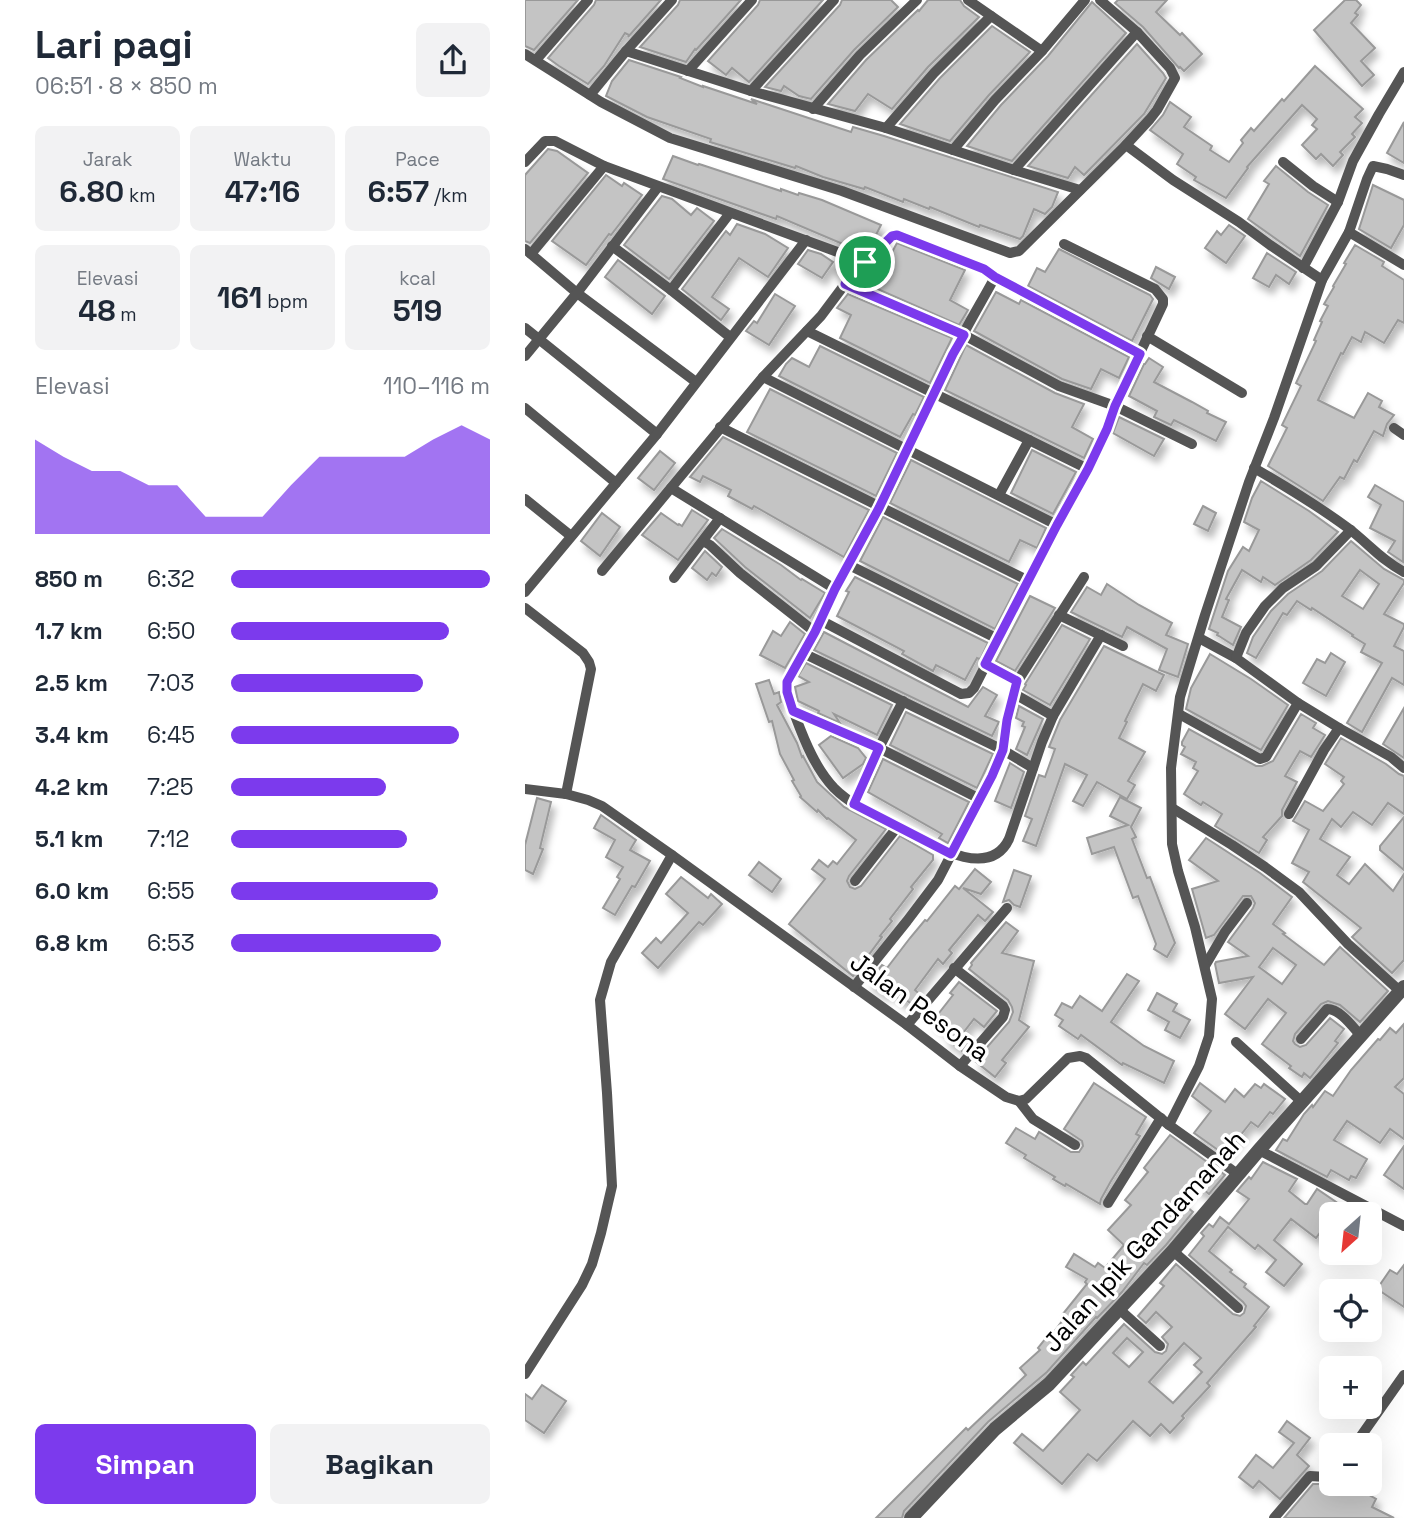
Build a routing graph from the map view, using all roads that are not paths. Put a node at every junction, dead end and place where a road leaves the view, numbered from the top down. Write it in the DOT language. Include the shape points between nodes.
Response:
graph roads {
  1 [pos="588,0"];
  2 [pos="672,0"];
  3 [pos="752,0"];
  4 [pos="834,0"];
  5 [pos="899,0"];
  6 [pos="968,0"];
  7 [pos="1085,0"];
  8 [pos="1100,0"];
  9 [pos="913,4"];
  10 [pos="991,16"];
  11 [pos="1137,32"];
  12 [pos="626,51"];
  13 [pos="1042,51"];
  14 [pos="525,54"];
  15 [pos="536,60"];
  16 [pos="688,71"];
  17 [pos="1404,72"];
  18 [pos="751,91"];
  19 [pos="590,95"];
  20 [pos="813,109"];
  21 [pos="886,128"];
  22 [pos="1126,145"];
  23 [pos="953,150"];
  24 [pos="525,162"];
  25 [pos="1283,162"];
  26 [pos="604,166"];
  27 [pos="1014,170"];
  28 [pos="1404,174"];
  29 [pos="658,187"];
  30 [pos="1080,190"];
  31 [pos="1338,202"];
  32 [pos="730,213"];
  33 [pos="1349,232"];
  34 [pos="806,240"];
  35 [pos="1063,244"];
  36 [pos="611,246"];
  37 [pos="528,251"];
  38 [pos="851,257"];
  39 [pos="1404,265"];
  40 [pos="1312,273"];
  41 [pos="995,277"];
  42 [pos="845,284"];
  43 [pos="671,290"];
  44 [pos="577,293"];
  45 [pos="525,328"];
  46 [pos="807,331"];
  47 [pos="964,335"];
  48 [pos="1147,336"];
  49 [pos="730,337"];
  50 [pos="539,339"];
  51 [pos="1140,354"];
  52 [pos="525,356"];
  53 [pos="763,377"];
  54 [pos="696,382"];
  55 [pos="1243,393"];
  56 [pos="934,394"];
  57 [pos="1115,406"];
  58 [pos="525,408"];
  59 [pos="720,427"];
  60 [pos="657,434"];
  61 [pos="1028,440"];
  62 [pos="1192,444"];
  63 [pos="907,451"];
  64 [pos="1254,468"];
  65 [pos="1088,469"];
  66 [pos="616,483"];
  67 [pos="671,488"];
  68 [pos="999,495"];
  69 [pos="525,499"];
  70 [pos="879,508"];
  71 [pos="720,518"];
  72 [pos="1057,525"];
  73 [pos="1351,530"];
  74 [pos="571,536"];
  75 [pos="703,541"];
  76 [pos="849,565"];
  77 [pos="602,571"];
  78 [pos="1404,572"];
  79 [pos="1084,577"];
  80 [pos="674,578"];
  81 [pos="1029,580"];
  82 [pos="835,589"];
  83 [pos="525,592"];
  84 [pos="525,608"];
  85 [pos="1059,615"];
  86 [pos="820,620"];
  87 [pos="815,632"];
  88 [pos="1101,635"];
  89 [pos="1199,638"];
  90 [pos="998,639"];
  91 [pos="1123,646"];
  92 [pos="803,653"];
  93 [pos="1236,658"];
  94 [pos="985,664"];
  95 [pos="1017,681"];
  96 [pos="1013,693"];
  97 [pos="903,701"];
  98 [pos="1298,703"];
  99 [pos="793,711"];
  100 [pos="1179,714"];
  101 [pos="1053,716"];
  102 [pos="1339,728"];
  103 [pos="879,748"];
  104 [pos="1003,750"];
  105 [pos="1034,768"];
  106 [pos="1404,768"];
  107 [pos="525,789"];
  108 [pos="566,793"];
  109 [pos="980,799"];
  110 [pos="854,804"];
  111 [pos="1172,808"];
  112 [pos="1289,814"];
  113 [pos="898,826"];
  114 [pos="951,854"];
  115 [pos="673,855"];
  116 [pos="855,881"];
  117 [pos="1247,903"];
  118 [pos="1007,908"];
  119 [pos="1205,966"];
  120 [pos="954,968"];
  121 [pos="854,987"];
  122 [pos="1402,989"];
  123 [pos="907,1025"];
  124 [pos="1361,1035"];
  125 [pos="1301,1039"];
  126 [pos="1235,1042"];
  127 [pos="960,1066"];
  128 [pos="1019,1101"];
  129 [pos="1302,1102"];
  130 [pos="1165,1121"];
  131 [pos="1075,1145"];
  132 [pos="1259,1150"];
  133 [pos="1239,1175"];
  134 [pos="1108,1203"];
  135 [pos="1404,1226"];
  136 [pos="1173,1251"];
  137 [pos="1238,1308"];
  138 [pos="1119,1309"];
  139 [pos="1160,1346"];
  140 [pos="525,1374"];
  141 [pos="1404,1375"];
  142 [pos="1363,1433"];
  143 [pos="1319,1477"];
  144 [pos="911,1518"];
  145 [pos="1274,1518"];
  1 -- 15 [label="street"];
  2 -- 12 [label="street"];
  3 -- 16 [label="street"];
  4 -- 18 [label="street"];
  5 -- 9 [label="street"];
  6 -- 10 [label="street"];
  7 -- 13 [label="street"];
  8 -- 11 [label="street"];
  9 -- 20 [label="street"];
  10 -- 13 [label="street"];
  10 -- 21 [label="street"];
  11 -- 22 [label="street" via="1175,78 1157,110"];
  11 -- 27 [label="street"];
  12 -- 16 [label="street"];
  12 -- 19 [label="street"];
  13 -- 23 [label="street"];
  14 -- 15 [label="street"];
  15 -- 19 [label="street"];
  16 -- 18 [label="street"];
  17 -- 31 [label="street" via="1353,161"];
  18 -- 20 [label="street"];
  19 -- 30 [label="street" via="670,138 842,191 1010,253 1020,251"];
  20 -- 21 [label="street"];
  21 -- 23 [label="street"];
  22 -- 30 [label="street"];
  22 -- 40 [label="street"];
  23 -- 27 [label="street"];
  24 -- 26 [label="street" via="549,140"];
  25 -- 31 [label="street"];
  26 -- 29 [label="street"];
  26 -- 37 [label="street"];
  27 -- 30 [label="street"];
  28 -- 33 [label="street" via="1373,166"];
  29 -- 32 [label="street"];
  29 -- 36 [label="street"];
  31 -- 40 [label="street"];
  32 -- 34 [label="street"];
  32 -- 43 [label="street"];
  33 -- 39 [label="street"];
  33 -- 40 [label="street"];
  34 -- 38 [label="street"];
  34 -- 49 [label="street"];
  35 -- 48 [label="street" via="1155,289 1163,304"];
  36 -- 43 [label="street"];
  36 -- 44 [label="street"];
  37 -- 44 [label="street"];
  40 -- 64 [label="street" via="1274,418"];
  41 -- 42 [label="street" via="897,235"];
  41 -- 47 [label="street"];
  41 -- 51 [label="street"];
  42 -- 46 [label="street"];
  42 -- 47 [label="street"];
  43 -- 49 [label="street"];
  44 -- 50 [label="street"];
  44 -- 54 [label="street"];
  45 -- 50 [label="street"];
  46 -- 53 [label="street"];
  46 -- 56 [label="street"];
  47 -- 56 [label="street"];
  47 -- 57 [label="street" via="1059,386"];
  48 -- 51 [label="street"];
  48 -- 55 [label="street"];
  49 -- 54 [label="street"];
  50 -- 52 [label="street"];
  50 -- 60 [label="street"];
  51 -- 57 [label="street"];
  53 -- 59 [label="street"];
  53 -- 63 [label="street"];
  54 -- 60 [label="street"];
  56 -- 61 [label="street"];
  56 -- 63 [label="street"];
  57 -- 62 [label="street"];
  57 -- 65 [label="street"];
  58 -- 66 [label="street"];
  59 -- 67 [label="street"];
  59 -- 70 [label="street"];
  60 -- 66 [label="street"];
  61 -- 65 [label="street"];
  61 -- 68 [label="street"];
  63 -- 68 [label="street"];
  63 -- 70 [label="street"];
  64 -- 73 [label="street"];
  64 -- 89 [label="street"];
  65 -- 72 [label="street"];
  66 -- 74 [label="street"];
  67 -- 71 [label="street"];
  67 -- 77 [label="street"];
  68 -- 72 [label="street"];
  69 -- 74 [label="street"];
  70 -- 76 [label="street"];
  70 -- 81 [label="street"];
  71 -- 75 [label="street"];
  71 -- 82 [label="street"];
  72 -- 81 [label="street"];
  73 -- 78 [label="street" via="1387,564"];
  73 -- 93 [label="street" via="1317,566 1265,606"];
  74 -- 83 [label="street"];
  75 -- 80 [label="street"];
  75 -- 87 [label="street"];
  76 -- 82 [label="street"];
  76 -- 90 [label="street"];
  79 -- 85 [label="street"];
  81 -- 90 [label="street"];
  82 -- 86 [label="street"];
  84 -- 108 [label="street" via="583,653 591,669"];
  85 -- 88 [label="street"];
  85 -- 95 [label="street"];
  86 -- 87 [label="street"];
  86 -- 94 [label="street" via="961,694 974,688"];
  87 -- 92 [label="street"];
  88 -- 91 [label="street"];
  88 -- 101 [label="street"];
  89 -- 93 [label="street"];
  89 -- 100 [label="street"];
  90 -- 94 [label="street"];
  92 -- 97 [label="street"];
  92 -- 99 [label="street" via="787,682"];
  93 -- 98 [label="street"];
  94 -- 95 [label="street"];
  95 -- 96 [label="street"];
  96 -- 101 [label="street"];
  96 -- 104 [label="street"];
  97 -- 103 [label="street"];
  97 -- 104 [label="street"];
  98 -- 100 [label="street" via="1260,760"];
  98 -- 102 [label="street"];
  99 -- 103 [label="street"];
  99 -- 110 [label="street" via="809,751 832,786"];
  100 -- 111 [label="street" via="1171,768"];
  101 -- 105 [label="street"];
  102 -- 106 [label="street"];
  102 -- 112 [label="street"];
  103 -- 109 [label="street"];
  103 -- 110 [label="street"];
  104 -- 105 [label="street"];
  104 -- 109 [label="street"];
  105 -- 114 [label="street" via="1005,847 987,857"];
  107 -- 108 [label="street, Jalan Pesona"];
  108 -- 115 [label="street, Jalan Pesona" via="601,806"];
  109 -- 114 [label="street"];
  110 -- 113 [label="street"];
  111 -- 119 [label="street" via="1173,854"];
  111 -- 122 [label="street" via="1299,892 1348,944"];
  113 -- 114 [label="street"];
  113 -- 116 [label="street"];
  114 -- 121 [label="street" via="938,880"];
  115 -- 121 [label="street, Jalan Pesona"];
  115 -- 140 [label="street" via="611,962 600,1000 612,1175 601,1233 582,1285"];
  117 -- 119 [label="street"];
  118 -- 120 [label="street"];
  119 -- 130 [label="street" via="1212,999 1209,1036 1199,1066"];
  120 -- 123 [label="street"];
  120 -- 127 [label="street" via="1005,1010"];
  121 -- 123 [label="street, Jalan Pesona"];
  122 -- 124 [label="street, Jalan Ipik Gandamanah"];
  123 -- 127 [label="street, Jalan Pesona"];
  124 -- 125 [label="street" via="1330,1008"];
  124 -- 129 [label="street, Jalan Ipik Gandamanah"];
  126 -- 129 [label="street"];
  127 -- 128 [label="street, Jalan Pesona"];
  128 -- 130 [label="street" via="1032,1095 1068,1058 1080,1056"];
  128 -- 131 [label="street, Jalan Pesona" via="1033,1119"];
  129 -- 132 [label="street, Jalan Ipik Gandamanah"];
  130 -- 133 [label="street"];
  130 -- 134 [label="street"];
  132 -- 133 [label="street, Jalan Ipik Gandamanah"];
  132 -- 135 [label="street"];
  133 -- 136 [label="street, Jalan Ipik Gandamanah"];
  136 -- 137 [label="street"];
  136 -- 138 [label="street, Jalan Ipik Gandamanah"];
  138 -- 139 [label="street"];
  138 -- 144 [label="street, Jalan Ipik Gandamanah"];
  141 -- 142 [label="street"];
  143 -- 145 [label="street" via="1310,1476"];
}
